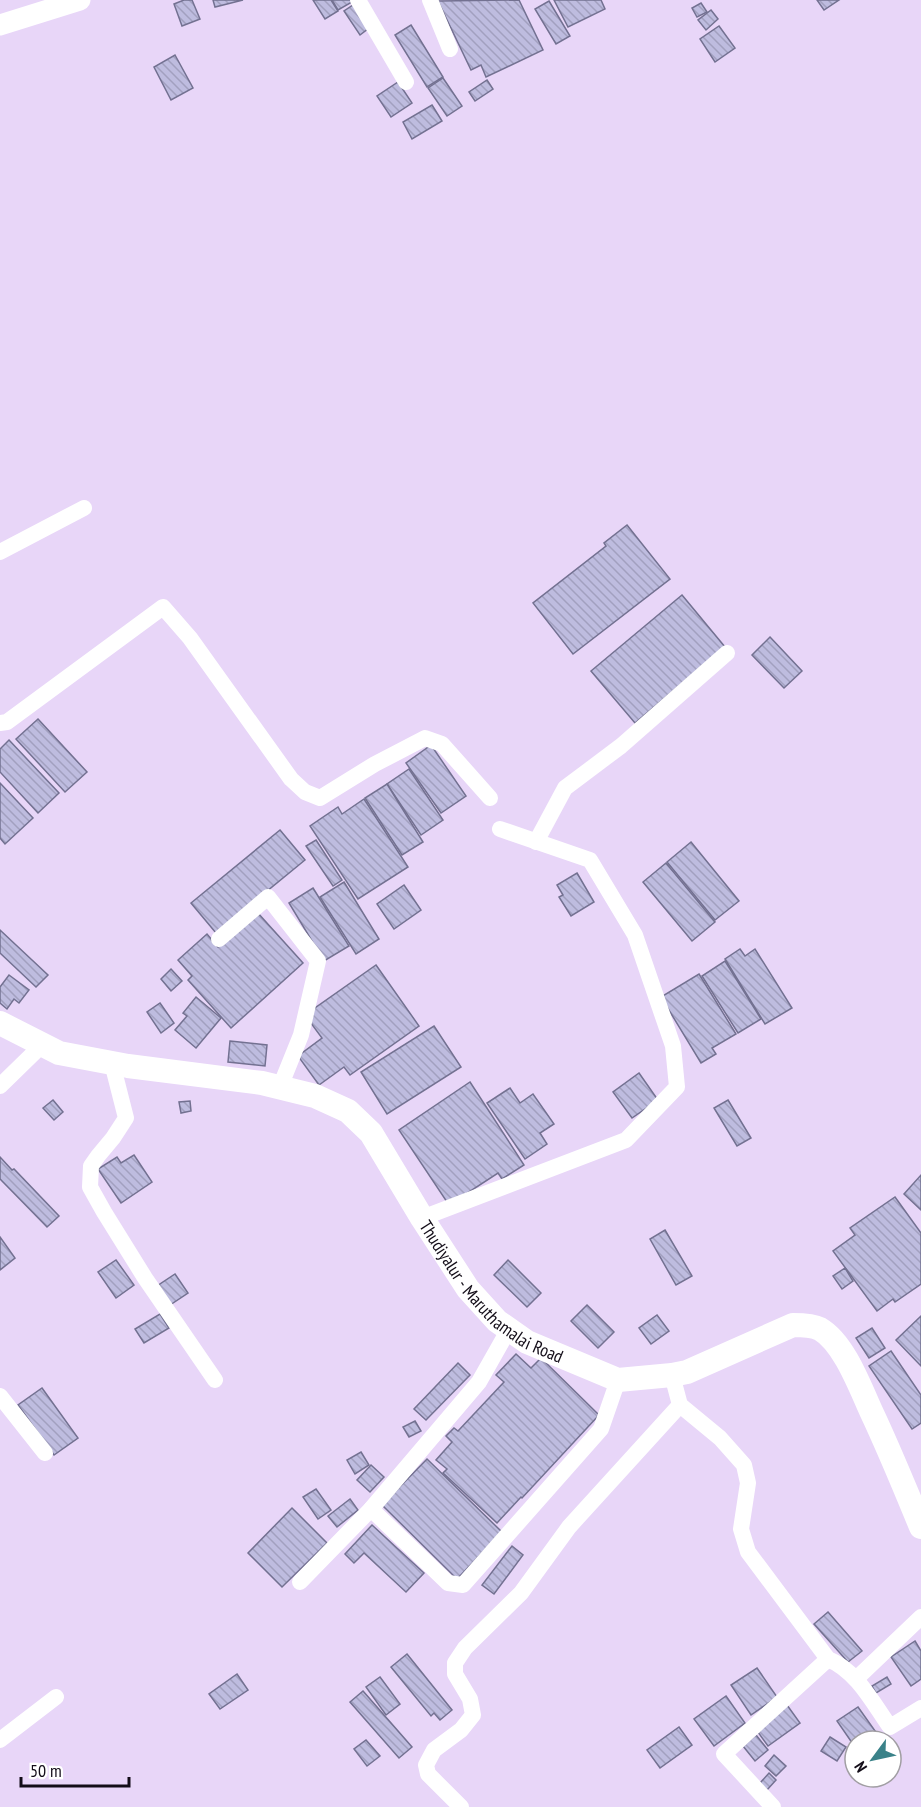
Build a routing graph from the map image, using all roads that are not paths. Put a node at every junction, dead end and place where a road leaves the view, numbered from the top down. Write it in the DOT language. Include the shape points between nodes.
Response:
graph roads {
  1 [pos="80,0"];
  2 [pos="358,0"];
  3 [pos="430,0"];
  4 [pos="0,25"];
  5 [pos="450,49"];
  6 [pos="406,82"];
  7 [pos="84,508"];
  8 [pos="0,552"];
  9 [pos="727,653"];
  10 [pos="0,723"];
  11 [pos="490,798"];
  12 [pos="500,829"];
  13 [pos="536,842"];
  14 [pos="219,939"];
  15 [pos="0,1023"];
  16 [pos="42,1045"];
  17 [pos="112,1063"];
  18 [pos="0,1086"];
  19 [pos="280,1087"];
  20 [pos="422,1218"];
  21 [pos="509,1329"];
  22 [pos="672,1375"];
  23 [pos="215,1380"];
  24 [pos="618,1380"];
  25 [pos="0,1396"];
  26 [pos="680,1405"];
  27 [pos="45,1453"];
  28 [pos="371,1509"];
  29 [pos="921,1527"];
  30 [pos="300,1582"];
  31 [pos="921,1617"];
  32 [pos="828,1659"];
  33 [pos="856,1679"];
  34 [pos="56,1696"];
  35 [pos="921,1708"];
  36 [pos="0,1740"];
  37 [pos="461,1807"];
  38 [pos="774,1807"];
  1 -- 4 [label="street"];
  2 -- 6 [label="street"];
  3 -- 5 [label="street"];
  7 -- 8 [label="street"];
  9 -- 13 [label="street" via="621,746 565,788"];
  10 -- 11 [label="street" via="7,722 163,607 190,638 291,779 305,792 320,798 425,738 442,744"];
  12 -- 13 [label="street"];
  13 -- 20 [label="street" via="590,860 635,935 673,1046 677,1087 626,1140"];
  14 -- 19 [label="street" via="268,897 318,961 300,1035"];
  15 -- 16 [label="main road, Thudiyalur - Maruthamalai Road"];
  16 -- 17 [label="main road, Thudiyalur - Maruthamalai Road" via="59,1053"];
  16 -- 18 [label="street"];
  17 -- 19 [label="main road, Thudiyalur - Maruthamalai Road"];
  17 -- 23 [label="street" via="126,1118 91,1166 90,1186 145,1278"];
  19 -- 20 [label="main road, Thudiyalur - Maruthamalai Road" via="315,1096 348,1111 371,1133"];
  20 -- 21 [label="main road, Thudiyalur - Maruthamalai Road" via="468,1288"];
  21 -- 24 [label="main road, Thudiyalur - Maruthamalai Road" via="527,1342"];
  21 -- 28 [label="street" via="479,1382"];
  22 -- 24 [label="main road, Thudiyalur - Maruthamalai Road"];
  22 -- 26 [label="street"];
  22 -- 29 [label="main road, Thudiyalur - Maruthamalai Road" via="793,1325 819,1328 838,1347 855,1375"];
  24 -- 28 [label="street" via="601,1429 464,1585 448,1583"];
  25 -- 27 [label="street"];
  26 -- 32 [label="street" via="720,1438 744,1465 748,1483 741,1529 748,1552"];
  26 -- 37 [label="street" via="569,1527 521,1593 465,1647 455,1663 455,1674 470,1699 473,1715 461,1730 434,1750 426,1765 428,1774"];
  28 -- 30 [label="street"];
  31 -- 33 [label="street"];
  32 -- 33 [label="street"];
  32 -- 38 [label="street" via="724,1754"];
  33 -- 35 [label="street" via="890,1727"];
  34 -- 36 [label="street"];
}
